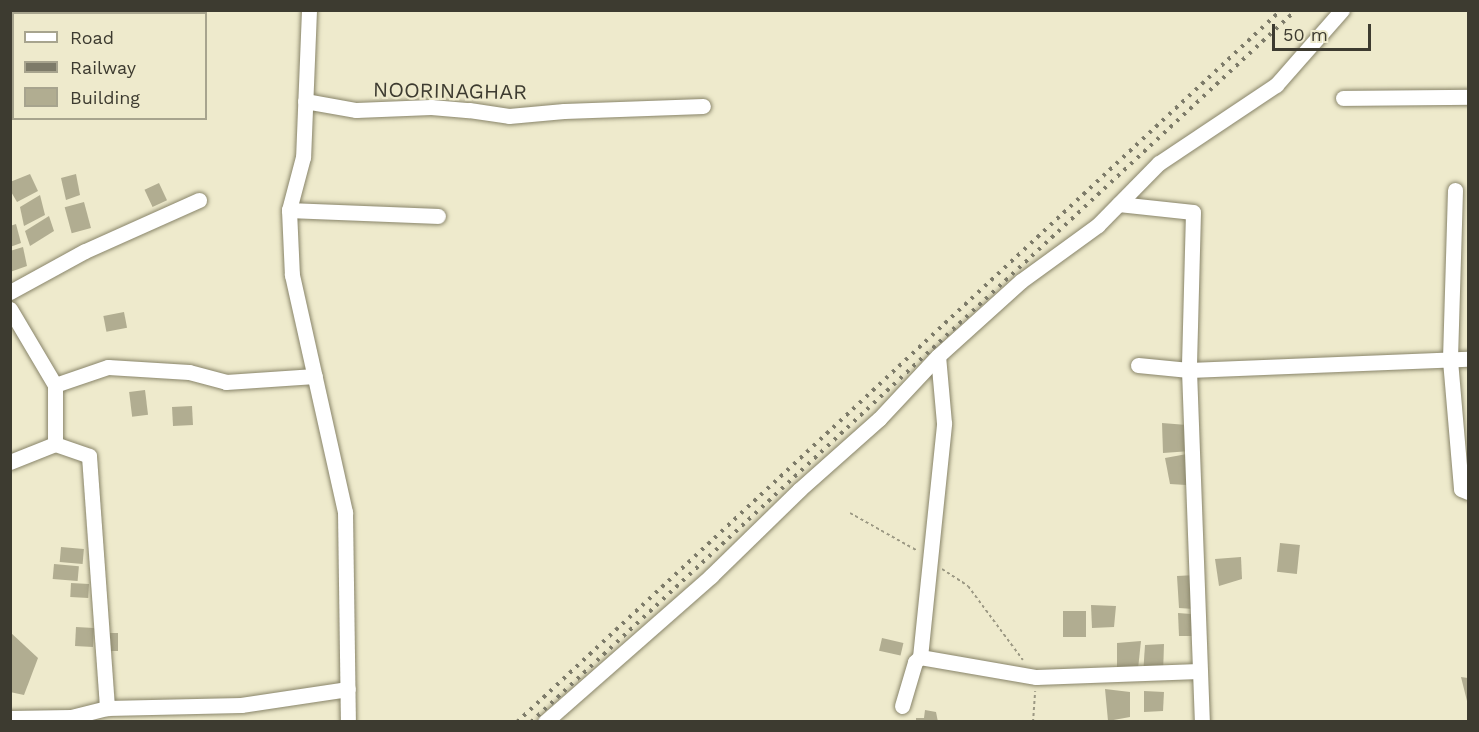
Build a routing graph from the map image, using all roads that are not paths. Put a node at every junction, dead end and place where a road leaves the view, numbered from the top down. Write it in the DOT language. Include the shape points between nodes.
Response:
graph roads {
  1 [pos="309,10"];
  2 [pos="1342,10"];
  3 [pos="1468,97"];
  4 [pos="1343,98"];
  5 [pos="305,100"];
  6 [pos="703,106"];
  7 [pos="1455,190"];
  8 [pos="199,200"];
  9 [pos="1119,204"];
  10 [pos="289,210"];
  11 [pos="438,216"];
  12 [pos="10,292"];
  13 [pos="10,309"];
  14 [pos="938,356"];
  15 [pos="1468,359"];
  16 [pos="1450,360"];
  17 [pos="1138,365"];
  18 [pos="1189,370"];
  19 [pos="315,376"];
  20 [pos="55,385"];
  21 [pos="55,444"];
  22 [pos="10,462"];
  23 [pos="1468,492"];
  24 [pos="920,657"];
  25 [pos="1199,671"];
  26 [pos="348,689"];
  27 [pos="902,706"];
  28 [pos="107,708"];
  29 [pos="10,718"];
  30 [pos="348,722"];
  31 [pos="545,722"];
  32 [pos="1202,722"];
  1 -- 5 [label="street"];
  2 -- 9 [label="street" via="1276,85 1159,163"];
  3 -- 4 [label="street"];
  5 -- 6 [label="street, NOORINAGHAR" via="356,110 430,107 509,116"];
  5 -- 10 [label="street" via="303,157"];
  7 -- 16 [label="street"];
  8 -- 12 [label="street" via="86,251"];
  9 -- 14 [label="street" via="1098,225 1021,281"];
  9 -- 18 [label="street" via="1193,212"];
  10 -- 11 [label="street"];
  10 -- 19 [label="street" via="292,275"];
  13 -- 20 [label="street"];
  14 -- 24 [label="street" via="944,423"];
  14 -- 31 [label="street" via="879,419 711,576"];
  15 -- 16 [label="street"];
  16 -- 18 [label="street"];
  16 -- 23 [label="street" via="1461,489"];
  17 -- 18 [label="street"];
  18 -- 25 [label="street"];
  19 -- 20 [label="street" via="226,382 189,372 108,367"];
  19 -- 26 [label="street" via="345,512"];
  20 -- 21 [label="street"];
  21 -- 22 [label="street"];
  21 -- 28 [label="street" via="89,456"];
  24 -- 25 [label="street" via="1036,677"];
  24 -- 27 [label="street"];
  25 -- 32 [label="street"];
  26 -- 28 [label="street" via="241,705"];
  26 -- 30 [label="street"];
  28 -- 29 [label="street" via="71,717"];
}
